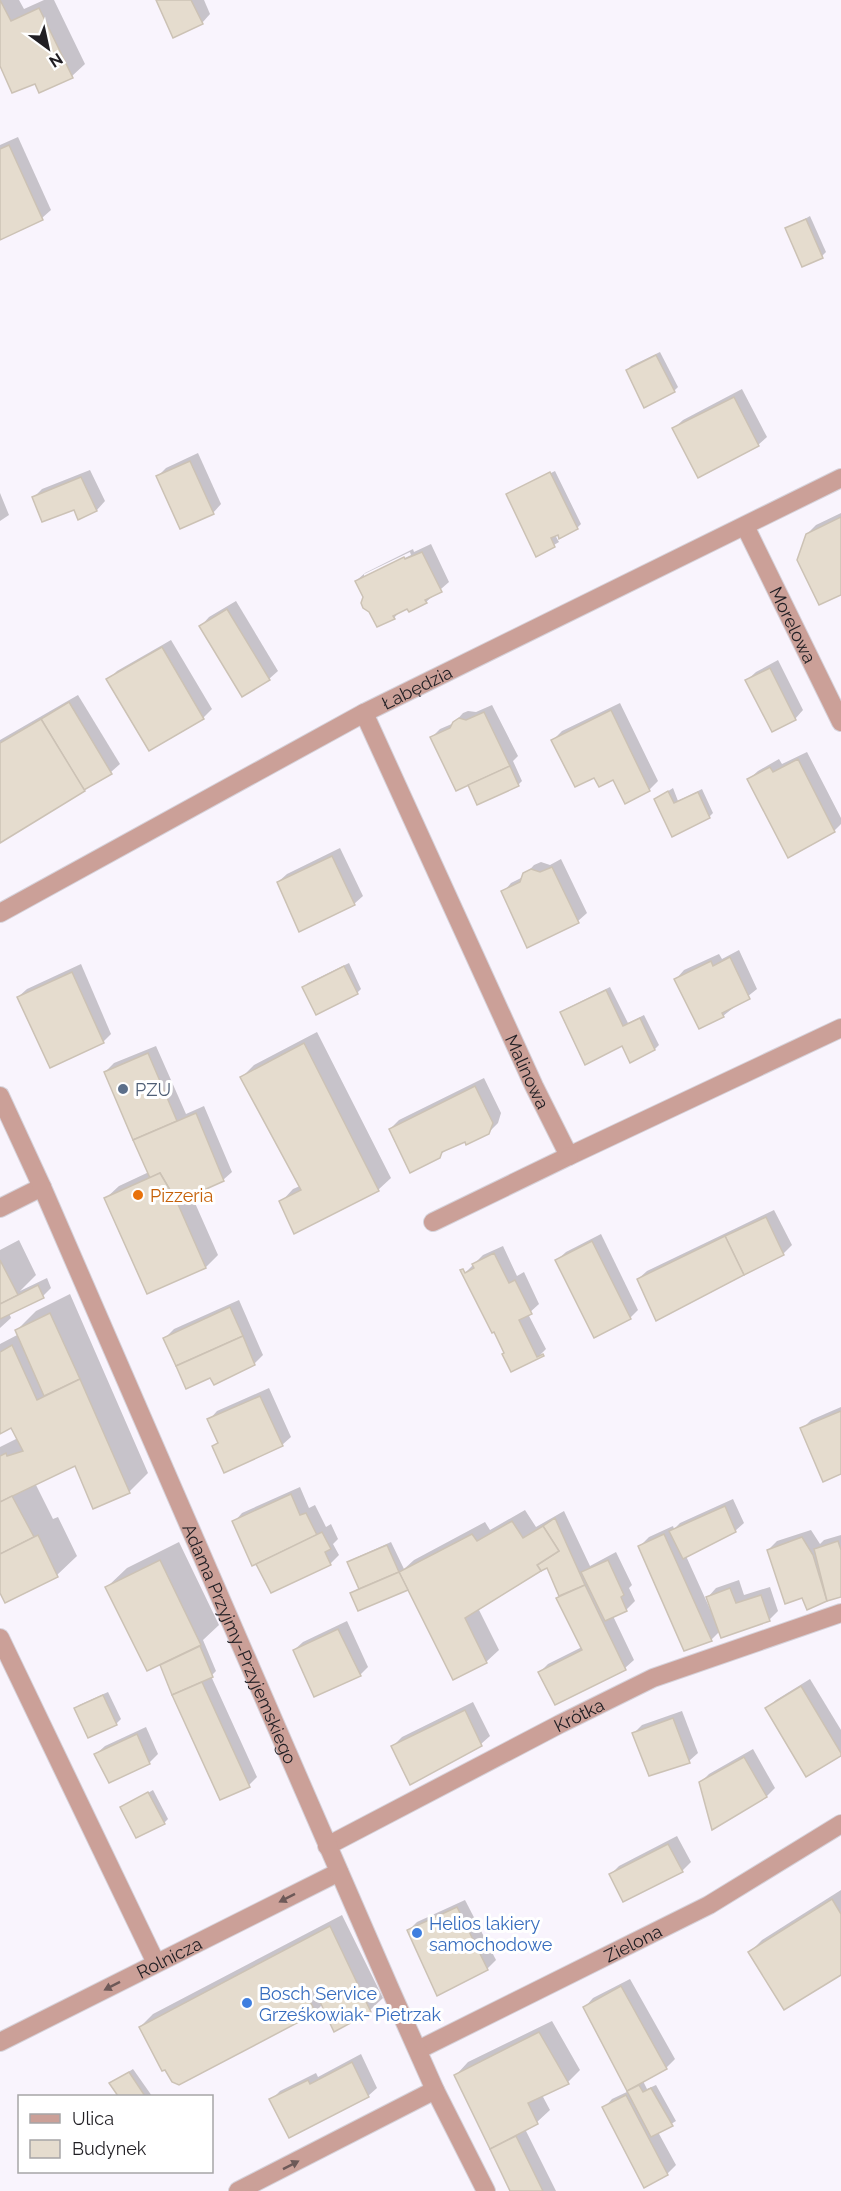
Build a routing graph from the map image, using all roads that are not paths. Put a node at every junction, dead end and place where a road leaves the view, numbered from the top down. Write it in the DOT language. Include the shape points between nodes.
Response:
graph roads {
  1 [pos="841,478"];
  2 [pos="745,526"];
  3 [pos="364,713"];
  4 [pos="841,722"];
  5 [pos="0,913"];
  6 [pos="841,1028"];
  7 [pos="0,1096"];
  8 [pos="569,1156"];
  9 [pos="42,1187"];
  10 [pos="0,1208"];
  11 [pos="433,1222"];
  12 [pos="841,1613"];
  13 [pos="0,1638"];
  14 [pos="841,1824"];
  15 [pos="327,1846"];
  16 [pos="339,1872"];
  17 [pos="156,1963"];
  18 [pos="0,2042"];
  19 [pos="418,2050"];
  20 [pos="435,2090"];
  21 [pos="238,2191"];
  22 [pos="486,2191"];
  1 -- 2 [label="street, Łabędzia"];
  2 -- 3 [label="street, Łabędzia"];
  2 -- 4 [label="street, Morelowa"];
  3 -- 5 [label="street, Łabędzia"];
  3 -- 8 [label="street, Malinowa"];
  6 -- 8 [label="street"];
  7 -- 9 [label="street, Adama Przyjmy-Przyjemskiego"];
  8 -- 11 [label="street"];
  9 -- 10 [label="street"];
  9 -- 15 [label="street, Adama Przyjmy-Przyjemskiego"];
  12 -- 15 [label="street, Krótka" via="653,1678"];
  13 -- 17 [label="street"];
  14 -- 19 [label="street, Zielona" via="709,1905"];
  15 -- 16 [label="street, Adama Przyjmy-Przyjemskiego"];
  16 -- 17 [label="street, Rolnicza, one-way"];
  16 -- 19 [label="street, Adama Przyjmy-Przyjemskiego"];
  17 -- 18 [label="street, Rolnicza, one-way"];
  19 -- 20 [label="street, Adama Przyjmy-Przyjemskiego"];
  21 -- 20 [label="street, one-way"];
  20 -- 22 [label="street, Adama Przyjmy-Przyjemskiego"];
}
